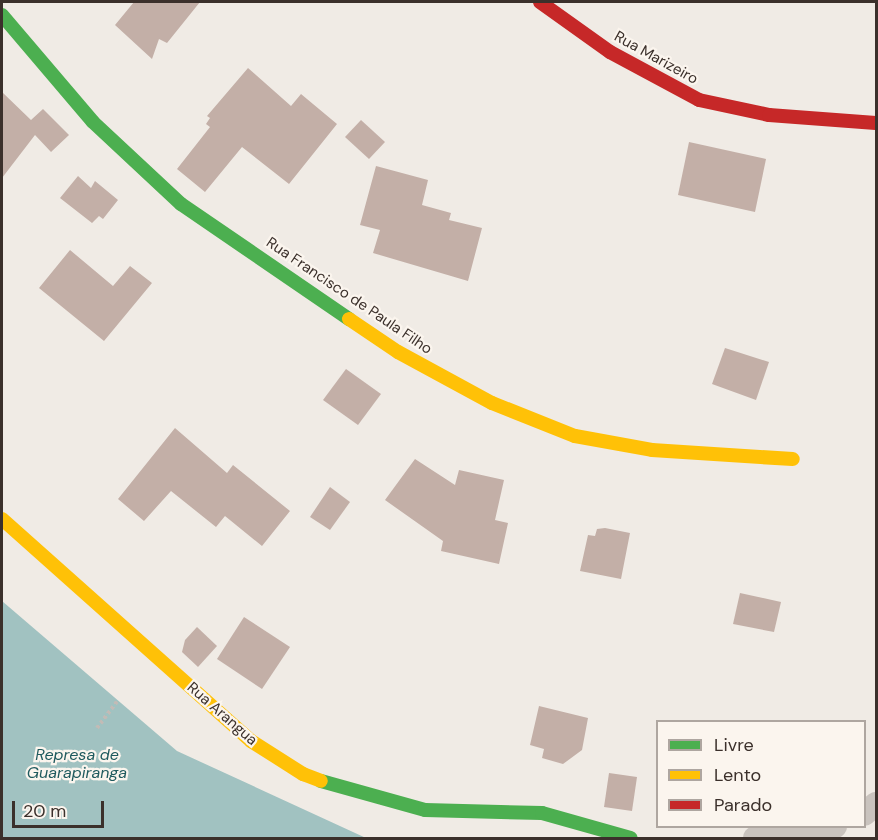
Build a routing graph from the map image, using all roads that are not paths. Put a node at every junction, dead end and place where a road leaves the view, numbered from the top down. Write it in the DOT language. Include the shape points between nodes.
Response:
graph roads {
  1 [pos="540,2"];
  2 [pos="2,15"];
  3 [pos="876,123"];
  4 [pos="793,459"];
  5 [pos="2,519"];
  6 [pos="822,828"];
  7 [pos="631,838"];
  8 [pos="755,838"];
  1 -- 3 [label="street, Rua Marizeiro" via="610,52 699,100 769,115"];
  2 -- 4 [label="street, Rua Francisco de Paula Filho" via="93,122 181,204 398,352 492,403 575,436 652,450"];
  5 -- 7 [label="street, Rua Arangua" via="251,741 303,774 354,793 425,810 542,813"];
  6 -- 8 [label="street"];
}
